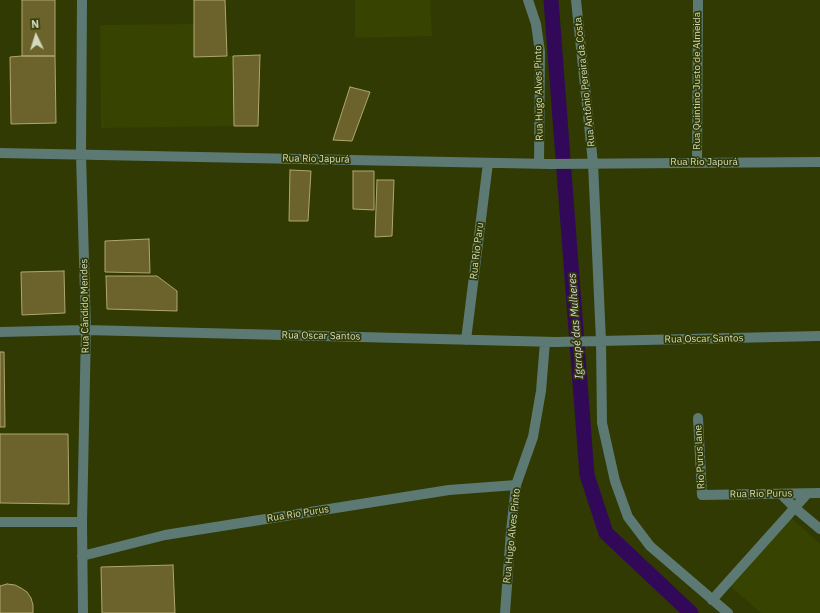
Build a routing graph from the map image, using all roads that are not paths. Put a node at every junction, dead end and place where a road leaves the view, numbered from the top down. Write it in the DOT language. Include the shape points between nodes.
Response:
graph roads {
  1 [pos="82,0"];
  2 [pos="528,0"];
  3 [pos="576,0"];
  4 [pos="698,0"];
  5 [pos="0,153"];
  6 [pos="81,155"];
  7 [pos="697,162"];
  8 [pos="820,162"];
  9 [pos="488,163"];
  10 [pos="590,163"];
  11 [pos="539,164"];
  12 [pos="86,330"];
  13 [pos="0,332"];
  14 [pos="820,336"];
  15 [pos="466,340"];
  16 [pos="601,341"];
  17 [pos="545,342"];
  18 [pos="698,418"];
  19 [pos="516,484"];
  20 [pos="820,493"];
  21 [pos="781,494"];
  22 [pos="807,494"];
  23 [pos="702,495"];
  24 [pos="795,508"];
  25 [pos="0,522"];
  26 [pos="82,522"];
  27 [pos="820,529"];
  28 [pos="82,556"];
  29 [pos="712,600"];
  30 [pos="82,613"];
  31 [pos="505,613"];
  32 [pos="728,613"];
  1 -- 6 [label="street, Rua Cândido Mendes"];
  2 -- 11 [label="street, Rua Hugo Alves Pinto" via="536,24 540,52"];
  3 -- 10 [label="street, Rua Antônio Pereira da Costa"];
  4 -- 7 [label="street, Rua Quintino Justo de Almeida"];
  5 -- 6 [label="street, Rua Rio Japurá"];
  6 -- 9 [label="street, Rua Rio Japurá"];
  6 -- 12 [label="street, Rua Cândido Mendes"];
  7 -- 8 [label="street, Rua Rio Japurá"];
  7 -- 10 [label="street, Rua Rio Japurá"];
  9 -- 11 [label="street, Rua Rio Japurá"];
  9 -- 15 [label="street, Rua Rio Paru"];
  10 -- 11 [label="street, Rua Rio Japurá"];
  10 -- 16 [label="street, Rua Antônio Pereira da Costa"];
  12 -- 13 [label="street, Rua Oscar Santos"];
  12 -- 15 [label="street, Rua Oscar Santos"];
  12 -- 26 [label="street, Rua Cândido Mendes"];
  14 -- 16 [label="street, Rua Oscar Santos"];
  15 -- 17 [label="street, Rua Oscar Santos"];
  16 -- 17 [label="street, Rua Oscar Santos"];
  16 -- 29 [label="street, Rua Antônio Pereira da Costa" via="602,423 615,481 628,517 650,546"];
  17 -- 19 [label="street, Rua Hugo Alves Pinto" via="534,437"];
  18 -- 23 [label="street, Rio Purus lane"];
  19 -- 28 [label="street, Rua Rio Purus" via="449,490 165,535"];
  19 -- 31 [label="street, Rua Hugo Alves Pinto"];
  20 -- 22 [label="street, Rua Rio Purus"];
  21 -- 22 [label="street, Rua Rio Purus"];
  21 -- 23 [label="street, Rua Rio Purus"];
  21 -- 24 [label="street"];
  22 -- 24 [label="street"];
  24 -- 27 [label="street"];
  24 -- 29 [label="street"];
  25 -- 26 [label="street"];
  26 -- 28 [label="street, Rua Cândido Mendes"];
  28 -- 30 [label="street, Rua Cândido Mendes"];
  29 -- 32 [label="street, Rua Antônio Pereira da Costa"];
}
